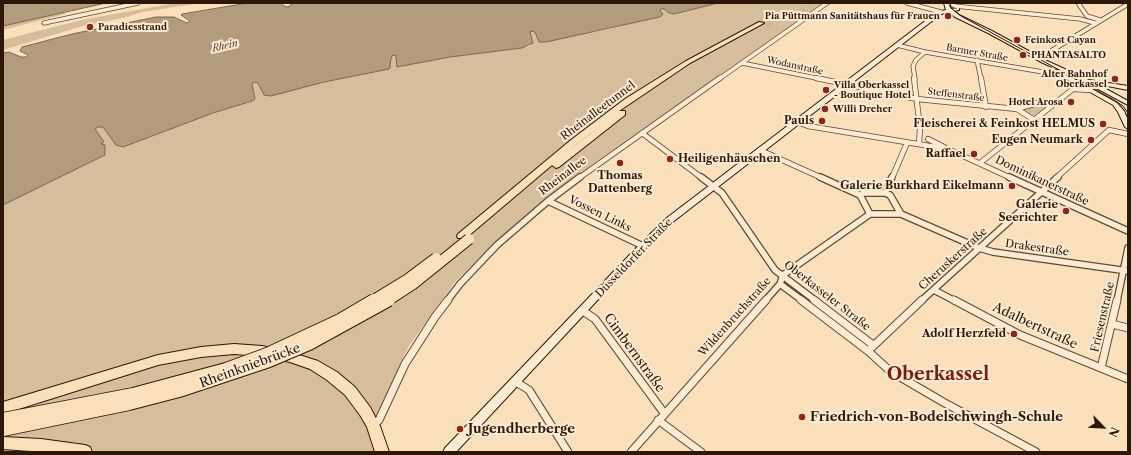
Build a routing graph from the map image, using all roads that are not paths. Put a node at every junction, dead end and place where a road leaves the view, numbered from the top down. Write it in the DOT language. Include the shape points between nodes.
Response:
graph roads {
  1 [pos="138,3"];
  2 [pos="827,3"];
  3 [pos="907,3"];
  4 [pos="946,3"];
  5 [pos="950,3"];
  6 [pos="1078,3"];
  7 [pos="1128,4"];
  8 [pos="956,6"];
  9 [pos="950,11"];
  10 [pos="941,12"];
  11 [pos="973,20"];
  12 [pos="1100,20"];
  13 [pos="44,23"];
  14 [pos="1095,23"];
  15 [pos="764,24"];
  16 [pos="990,32"];
  17 [pos="897,44"];
  18 [pos="910,49"];
  19 [pos="925,52"];
  20 [pos="921,55"];
  21 [pos="1034,56"];
  22 [pos="977,60"];
  23 [pos="1045,62"];
  24 [pos="742,63"];
  25 [pos="1053,69"];
  26 [pos="1085,80"];
  27 [pos="1077,83"];
  28 [pos="846,85"];
  29 [pos="1128,88"];
  30 [pos="1073,90"];
  31 [pos="1090,90"];
  32 [pos="917,98"];
  33 [pos="1128,103"];
  34 [pos="1055,104"];
  35 [pos="986,107"];
  36 [pos="1128,108"];
  37 [pos="1017,109"];
  38 [pos="1124,119"];
  39 [pos="1034,120"];
  40 [pos="797,122"];
  41 [pos="1128,127"];
  42 [pos="642,133"];
  43 [pos="1128,134"];
  44 [pos="928,139"];
  45 [pos="907,143"];
  46 [pos="919,144"];
  47 [pos="948,149"];
  48 [pos="760,150"];
  49 [pos="980,163"];
  50 [pos="714,185"];
  51 [pos="1042,192"];
  52 [pos="885,193"];
  53 [pos="860,195"];
  54 [pos="548,201"];
  55 [pos="870,214"];
  56 [pos="901,214"];
  57 [pos="1128,231"];
  58 [pos="466,238"];
  59 [pos="643,246"];
  60 [pos="979,248"];
  61 [pos="1128,248"];
  62 [pos="1125,270"];
  63 [pos="783,275"];
  64 [pos="780,284"];
  65 [pos="934,290"];
  66 [pos="583,311"];
  67 [pos="1112,324"];
  68 [pos="1128,328"];
  69 [pos="873,345"];
  70 [pos="868,351"];
  71 [pos="1101,368"];
  72 [pos="1128,379"];
  73 [pos="516,382"];
  74 [pos="3,408"];
  75 [pos="664,413"];
  76 [pos="3,419"];
  77 [pos="658,420"];
  78 [pos="373,426"];
  79 [pos="3,430"];
  80 [pos="3,443"];
  81 [pos="85,452"];
  82 [pos="382,452"];
  83 [pos="449,452"];
  84 [pos="568,452"];
  85 [pos="631,452"];
  86 [pos="701,452"];
  87 [pos="1036,452"];
  1 -- 13 [label="street"];
  2 -- 24 [label="street, Rheinallee"];
  3 -- 10 [label="street"];
  4 -- 9 [label="street"];
  5 -- 8 [label="street"];
  6 -- 12 [label="street" via="1087,16"];
  7 -- 12 [label="street"];
  8 -- 9 [label="street, Düsseldorfer Straße"];
  8 -- 11 [label="street"];
  8 -- 14 [label="street" via="1080,19"];
  9 -- 10 [label="street, Düsseldorfer Straße"];
  9 -- 11 [label="street"];
  9 -- 16 [label="street"];
  10 -- 17 [label="street, Düsseldorfer Straße"];
  11 -- 16 [label="street"];
  12 -- 14 [label="street"];
  14 -- 21 [label="street" via="1046,54"];
  15 -- 58 [label="highway, Rheinalleetunnel" via="631,107"];
  16 -- 21 [label="street"];
  17 -- 18 [label="street, Barmer Straße"];
  17 -- 28 [label="street, Düsseldorfer Straße"];
  18 -- 19 [label="street, Barmer Straße"];
  18 -- 20 [label="street"];
  19 -- 20 [label="street"];
  19 -- 22 [label="street, Barmer Straße"];
  20 -- 32 [label="street" via="914,62"];
  21 -- 23 [label="street"];
  22 -- 25 [label="street, Barmer Straße" via="1043,72"];
  22 -- 35 [label="street"];
  23 -- 25 [label="street"];
  23 -- 26 [label="street"];
  24 -- 28 [label="street, Wodanstraße"];
  24 -- 42 [label="street, Rheinallee"];
  25 -- 27 [label="street"];
  26 -- 29 [label="street"];
  26 -- 33 [label="street"];
  27 -- 30 [label="street"];
  27 -- 31 [label="street"];
  28 -- 32 [label="street, Steffenstraße"];
  28 -- 40 [label="street, Düsseldorfer Straße"];
  30 -- 31 [label="street"];
  30 -- 34 [label="street"];
  31 -- 38 [label="street" via="1118,106"];
  32 -- 35 [label="street, Steffenstraße"];
  32 -- 46 [label="street"];
  34 -- 37 [label="street, Steffenstraße" via="1044,101"];
  34 -- 39 [label="street"];
  35 -- 37 [label="street, Steffenstraße"];
  36 -- 38 [label="street"];
  37 -- 39 [label="street, Steffenstraße"];
  38 -- 41 [label="street"];
  39 -- 49 [label="street"];
  40 -- 45 [label="street, Dominikanerstraße"];
  40 -- 48 [label="street, Düsseldorfer Straße"];
  42 -- 50 [label="street, Oberkasseler Straße"];
  42 -- 54 [label="street, Rheinallee"];
  43 -- 51 [label="street, Cheruskerstraße" via="1109,130"];
  44 -- 47 [label="street, Dominikanerstraße"];
  45 -- 46 [label="street, Dominikanerstraße"];
  45 -- 52 [label="street"];
  46 -- 47 [label="street, Dominikanerstraße"];
  47 -- 49 [label="street, Dominikanerstraße"];
  48 -- 50 [label="street, Düsseldorfer Straße"];
  48 -- 53 [label="street"];
  49 -- 51 [label="street, Dominikanerstraße"];
  50 -- 59 [label="street, Düsseldorfer Straße" via="671,219"];
  50 -- 63 [label="street, Oberkasseler Straße" via="729,202 765,257 775,270"];
  51 -- 57 [label="street, Dominikanerstraße"];
  51 -- 60 [label="street, Cheruskerstraße"];
  52 -- 53 [label="street"];
  52 -- 56 [label="street" via="890,195"];
  53 -- 55 [label="street"];
  54 -- 59 [label="street, Vossen Links"];
  54 -- 78 [label="street, Rheinallee" via="479,264 435,317 412,351 379,420"];
  55 -- 56 [label="street"];
  55 -- 63 [label="street, Wildenbruchstraße"];
  56 -- 60 [label="street, Drakestraße"];
  58 -- 76 [label="highway, Rheinkniebrücke, bridge" via="376,300 267,354 226,369 133,394"];
  58 -- 79 [label="highway, Rheinkniebrücke, bridge" via="414,284 383,304 309,344 269,361 172,393"];
  59 -- 66 [label="street, Düsseldorfer Straße"];
  60 -- 62 [label="street, Drakestraße"];
  60 -- 65 [label="street, Cheruskerstraße"];
  61 -- 62 [label="street, Friesenstraße"];
  62 -- 67 [label="street, Friesenstraße"];
  63 -- 64 [label="street, Wildenbruchstraße"];
  63 -- 69 [label="street, Oberkasseler Straße"];
  64 -- 70 [label="street, Oberkasseler Straße"];
  64 -- 75 [label="street, Wildenbruchstraße"];
  65 -- 69 [label="street, Cheruskerstraße"];
  65 -- 71 [label="street, Adalbertstraße" via="1020,335"];
  66 -- 73 [label="street, Düsseldorfer Straße"];
  66 -- 75 [label="street, Cimbernstraße" via="595,319"];
  67 -- 68 [label="street"];
  67 -- 71 [label="street, Friesenstraße"];
  69 -- 70 [label="street, Cheruskerstraße"];
  70 -- 87 [label="street, Oberkasseler Straße" via="890,371"];
  71 -- 72 [label="street, Adalbertstraße"];
  73 -- 83 [label="street, Düsseldorfer Straße"];
  73 -- 84 [label="street" via="529,390"];
  74 -- 78 [label="highway, bridge" via="158,360 201,352 262,350 290,357 332,376 350,391"];
  75 -- 77 [label="street, Wildenbruchstraße"];
  77 -- 85 [label="street, Wildenbruchstraße"];
  77 -- 86 [label="street"];
  78 -- 82 [label="highway"];
  80 -- 81 [label="highway" via="41,445"];
}
